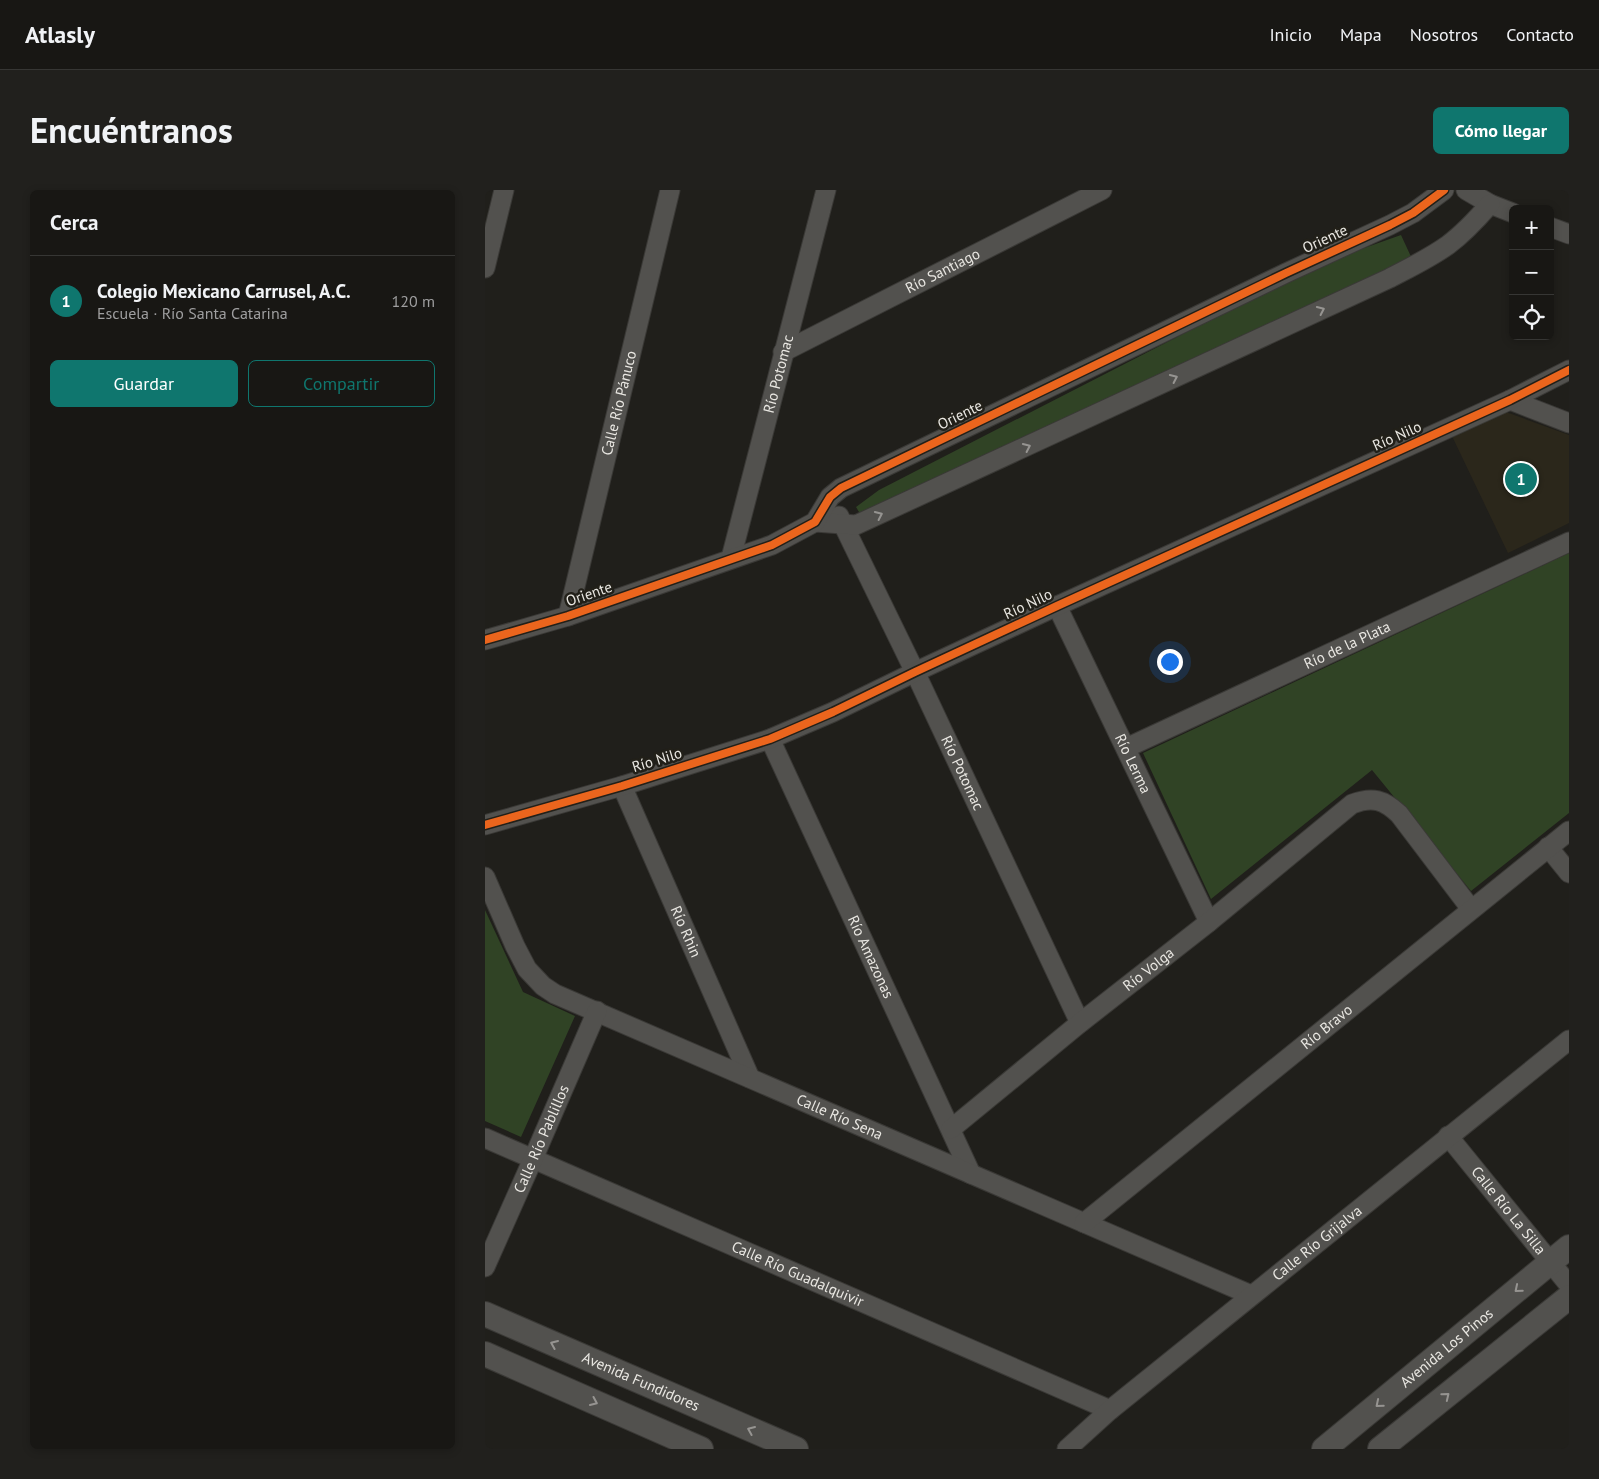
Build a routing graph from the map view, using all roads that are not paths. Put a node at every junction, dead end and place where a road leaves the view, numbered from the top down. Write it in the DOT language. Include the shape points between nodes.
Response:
graph roads {
  1 [pos="504,190"];
  2 [pos="669,190"];
  3 [pos="826,190"];
  4 [pos="1102,190"];
  5 [pos="1443,190"];
  6 [pos="1466,190"];
  7 [pos="1490,204"];
  8 [pos="1509,211"];
  9 [pos="1554,228"];
  10 [pos="1569,234"];
  11 [pos="485,268"];
  12 [pos="783,352"];
  13 [pos="1569,370"];
  14 [pos="1510,400"];
  15 [pos="1569,423"];
  16 [pos="830,497"];
  17 [pos="815,522"];
  18 [pos="843,525"];
  19 [pos="1569,542"];
  20 [pos="731,558"];
  21 [pos="1057,606"];
  22 [pos="568,616"];
  23 [pos="485,640"];
  24 [pos="915,672"];
  25 [pos="770,739"];
  26 [pos="1126,748"];
  27 [pos="622,786"];
  28 [pos="485,825"];
  29 [pos="1569,831"];
  30 [pos="1548,847"];
  31 [pos="1569,873"];
  32 [pos="485,877"];
  33 [pos="1471,909"];
  34 [pos="1209,922"];
  35 [pos="597,1011"];
  36 [pos="1080,1023"];
  37 [pos="1569,1040"];
  38 [pos="750,1078"];
  39 [pos="951,1129"];
  40 [pos="1448,1136"];
  41 [pos="485,1138"];
  42 [pos="533,1159"];
  43 [pos="971,1174"];
  44 [pos="1084,1223"];
  45 [pos="1569,1247"];
  46 [pos="1550,1263"];
  47 [pos="485,1267"];
  48 [pos="1569,1285"];
  49 [pos="1251,1295"];
  50 [pos="1569,1297"];
  51 [pos="485,1314"];
  52 [pos="485,1354"];
  53 [pos="1110,1410"];
  54 [pos="701,1449"];
  55 [pos="796,1449"];
  56 [pos="1067,1449"];
  57 [pos="1324,1449"];
  58 [pos="1381,1449"];
  1 -- 11 [label="street"];
  2 -- 22 [label="street, Calle Río Pánuco"];
  3 -- 12 [label="street, Río Potomac"];
  4 -- 12 [label="street, Río Santiago"];
  5 -- 16 [label="street, Oriente" via="1390,226 841,488"];
  6 -- 7 [label="street"];
  7 -- 8 [label="street"];
  18 -- 7 [label="street, one-way" via="856,525 1390,278 1447,245"];
  9 -- 10 [label="street"];
  12 -- 20 [label="street, Río Potomac"];
  13 -- 14 [label="street, Río Nilo"];
  14 -- 15 [label="street"];
  14 -- 21 [label="street, Río Nilo"];
  16 -- 17 [label="street, Oriente"];
  16 -- 18 [label="street, Río Potomac"];
  17 -- 18 [label="street"];
  17 -- 20 [label="street, Oriente" via="772,545"];
  18 -- 24 [label="street, Río Potomac"];
  19 -- 26 [label="street, Río de la Plata"];
  20 -- 22 [label="street, Oriente"];
  21 -- 24 [label="street, Río Nilo"];
  21 -- 26 [label="street, Río Lerma"];
  22 -- 23 [label="street, Oriente"];
  24 -- 25 [label="street, Río Nilo"];
  24 -- 36 [label="street, Río Potomac"];
  25 -- 27 [label="street, Río Nilo"];
  25 -- 39 [label="street, Río Amazonas"];
  26 -- 34 [label="street, Río Lerma"];
  27 -- 28 [label="street, Río Nilo"];
  27 -- 38 [label="street, Río Rhin"];
  29 -- 30 [label="street, Río Bravo"];
  30 -- 31 [label="street"];
  30 -- 33 [label="street, Río Bravo"];
  32 -- 35 [label="street, Calle Río Sena" via="515,946 534,978 555,994"];
  33 -- 34 [label="street, Río Volga" via="1399,814 1383,802 1361,800 1345,809"];
  33 -- 44 [label="street, Río Bravo"];
  34 -- 36 [label="street, Río Volga"];
  35 -- 38 [label="street, Calle Río Sena"];
  35 -- 42 [label="street, Calle Río Pablillos"];
  36 -- 39 [label="street, Río Volga"];
  37 -- 40 [label="street, Calle Río Grijalva"];
  38 -- 43 [label="street, Calle Río Sena"];
  39 -- 43 [label="street, Río Amazonas"];
  40 -- 46 [label="street, Calle Río La Silla"];
  40 -- 49 [label="street, Calle Río Grijalva"];
  41 -- 42 [label="street, Calle Río Guadalquivir"];
  42 -- 47 [label="street, Calle Río Pablillos"];
  42 -- 53 [label="street, Calle Río Guadalquivir"];
  43 -- 44 [label="street, Calle Río Sena"];
  44 -- 49 [label="street, Calle Río Sena"];
  45 -- 46 [label="street, Avenida Los Pinos"];
  46 -- 48 [label="street, Calle Río La Silla"];
  46 -- 57 [label="street, Avenida Los Pinos, one-way"];
  49 -- 53 [label="street, Calle Río Grijalva"];
  58 -- 50 [label="street, one-way"];
  55 -- 51 [label="street, Avenida Fundidores, one-way"];
  52 -- 54 [label="street, one-way"];
  53 -- 56 [label="street, Calle Río Grijalva"];
}
